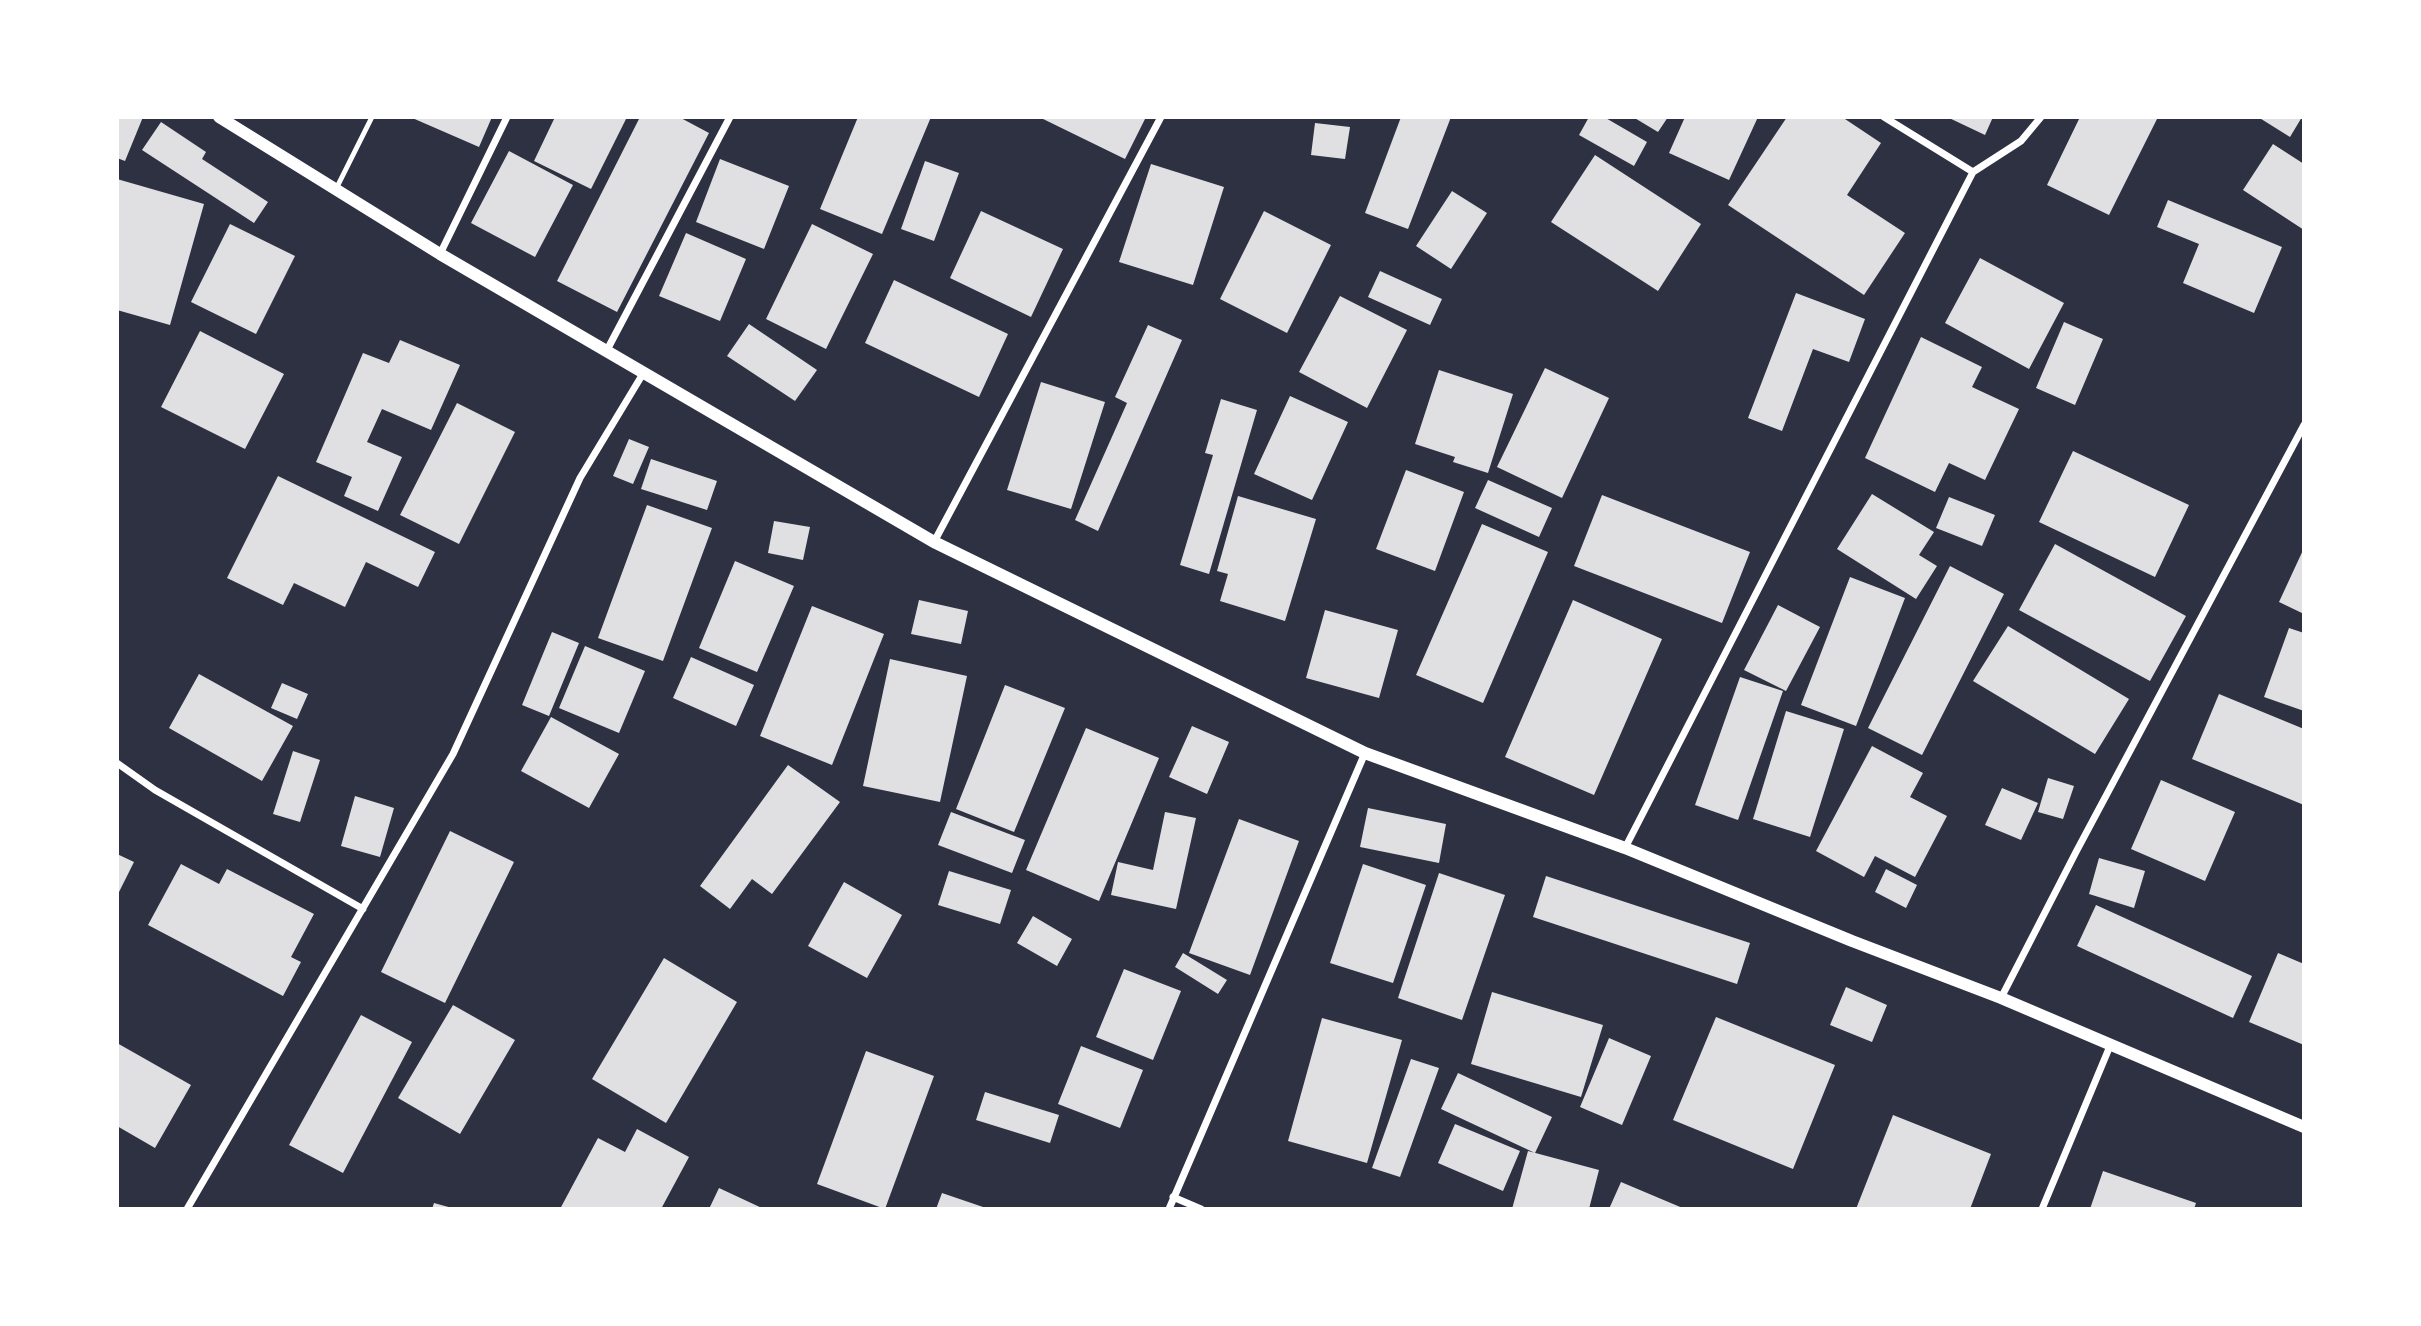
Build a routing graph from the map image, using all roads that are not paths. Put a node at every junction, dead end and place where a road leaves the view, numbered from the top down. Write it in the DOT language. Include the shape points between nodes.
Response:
graph roads {
  1 [pos="219,117"];
  2 [pos="372,117"];
  3 [pos="507,117"];
  4 [pos="730,117"];
  5 [pos="1161,117"];
  6 [pos="1884,117"];
  7 [pos="2041,117"];
  8 [pos="1973,172"];
  9 [pos="336,189"];
  10 [pos="440,254"];
  11 [pos="607,350"];
  12 [pos="644,372"];
  13 [pos="2304,425"];
  14 [pos="934,542"];
  15 [pos="1365,753"];
  16 [pos="117,763"];
  17 [pos="1625,848"];
  18 [pos="363,909"];
  19 [pos="2001,998"];
  20 [pos="2110,1046"];
  21 [pos="2304,1127"];
  22 [pos="1173,1197"];
  23 [pos="187,1209"];
  24 [pos="1169,1209"];
  25 [pos="1201,1209"];
  26 [pos="2042,1209"];
  1 -- 9 [label="street"];
  2 -- 9 [label="lane"];
  3 -- 10 [label="street"];
  4 -- 11 [label="street"];
  5 -- 14 [label="street"];
  6 -- 8 [label="street"];
  7 -- 8 [label="street" via="2021,141"];
  8 -- 17 [label="street"];
  9 -- 10 [label="street"];
  10 -- 11 [label="street"];
  11 -- 12 [label="street"];
  12 -- 14 [label="street"];
  12 -- 18 [label="street" via="580,478 453,754"];
  13 -- 19 [label="street"];
  14 -- 15 [label="street"];
  15 -- 17 [label="street"];
  15 -- 22 [label="street"];
  16 -- 18 [label="street" via="155,790"];
  17 -- 19 [label="street"];
  18 -- 23 [label="street"];
  19 -- 20 [label="street"];
  20 -- 21 [label="street"];
  20 -- 26 [label="street"];
  22 -- 24 [label="street"];
  22 -- 25 [label="street"];
}
